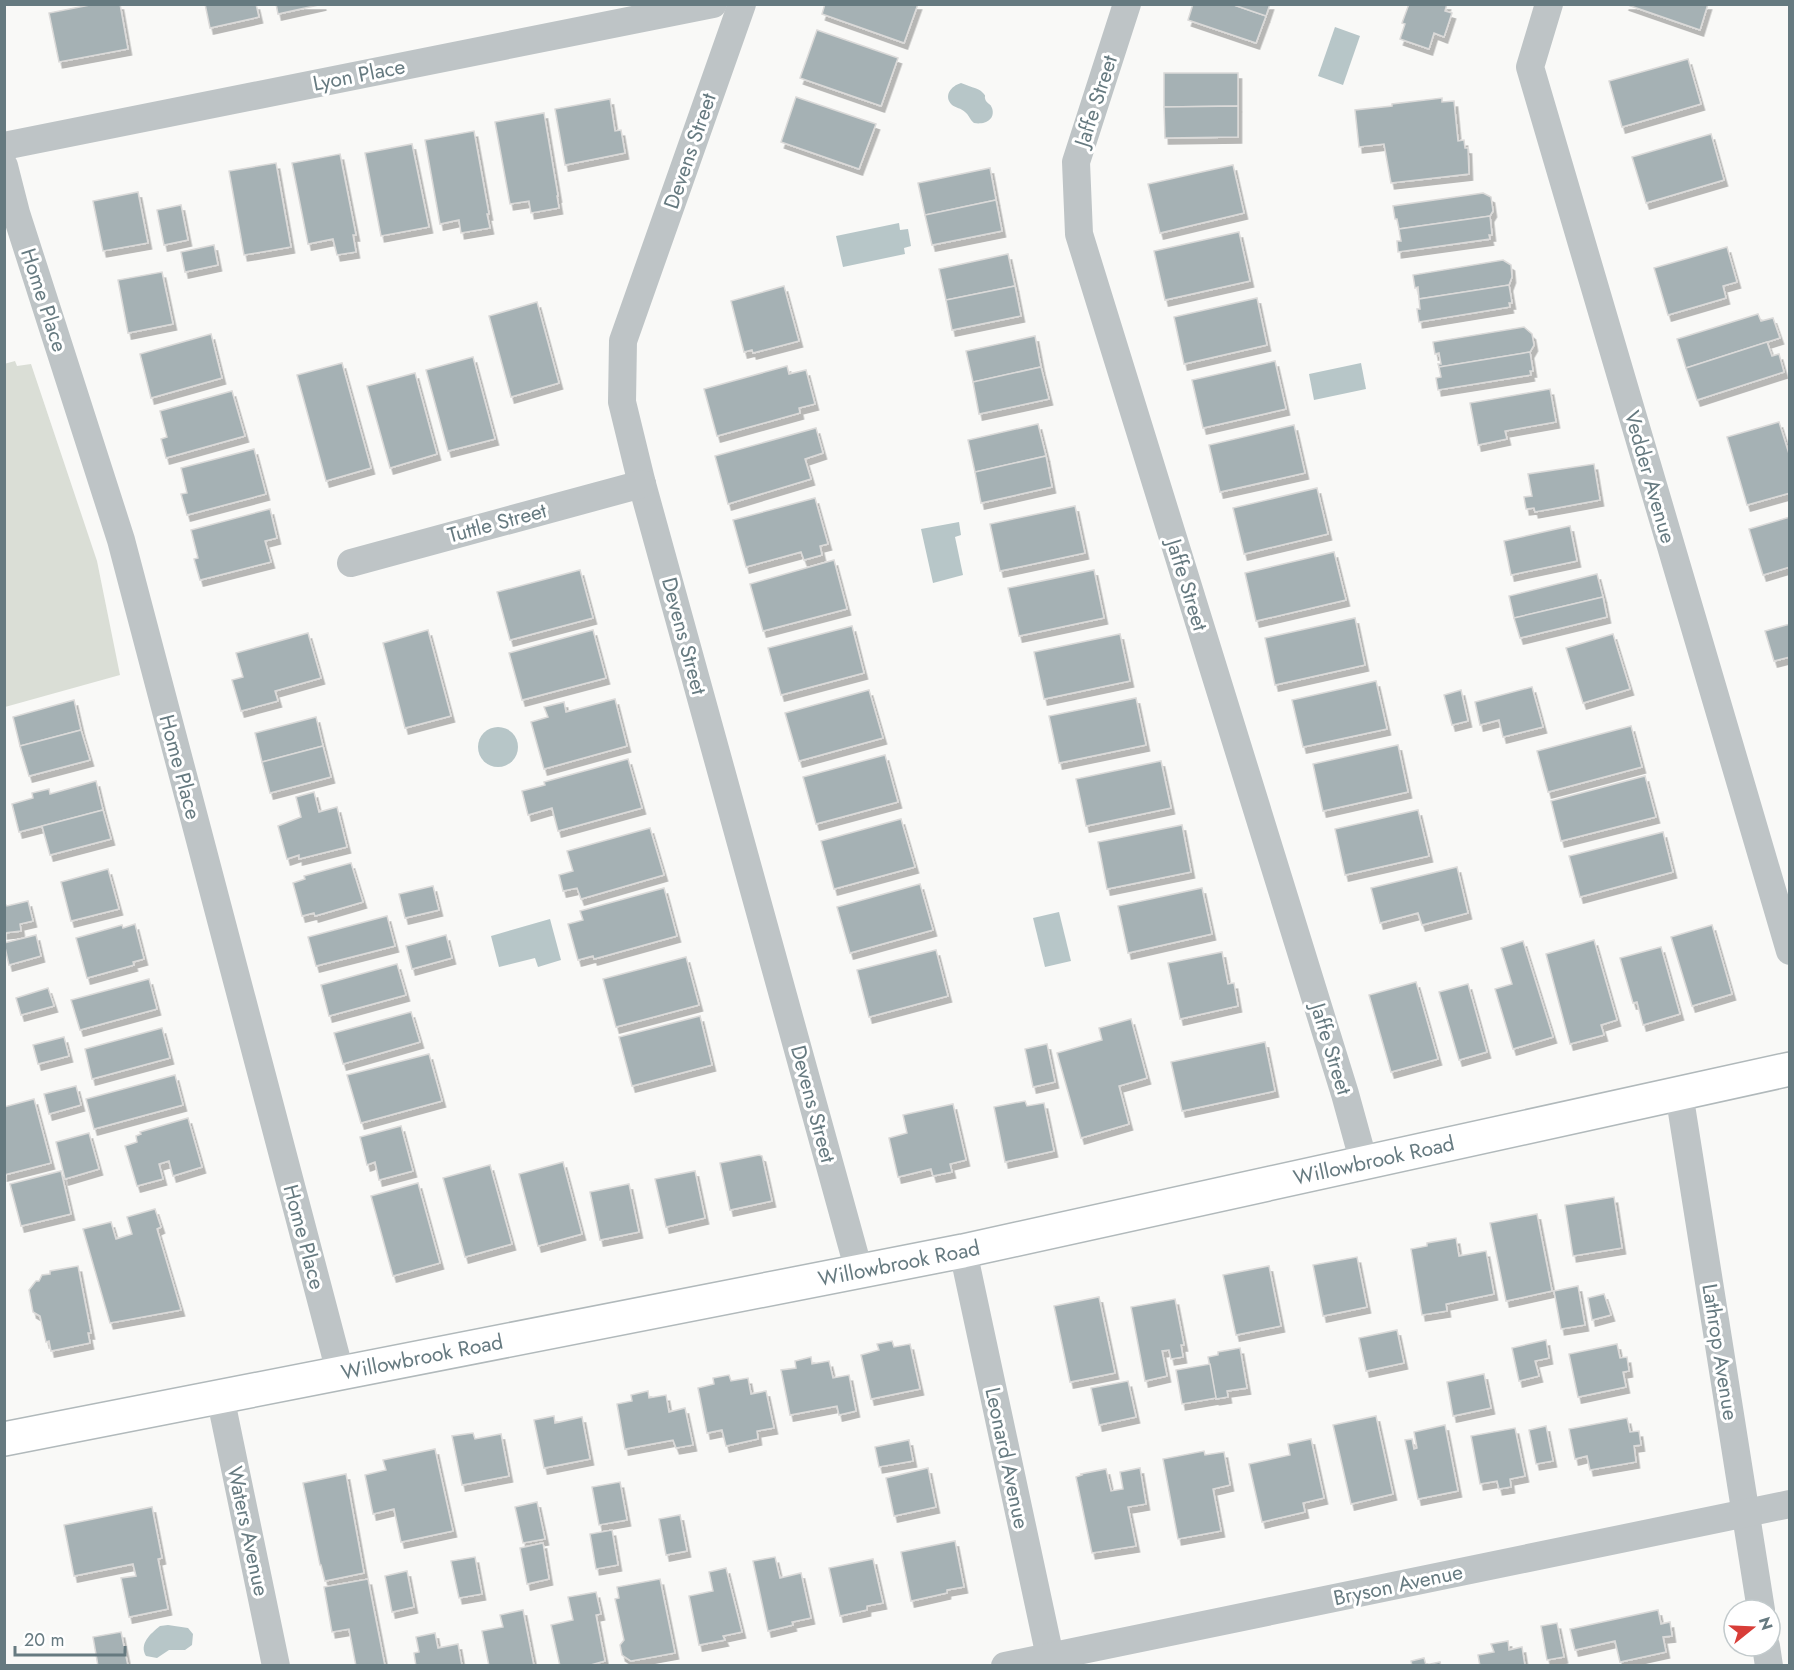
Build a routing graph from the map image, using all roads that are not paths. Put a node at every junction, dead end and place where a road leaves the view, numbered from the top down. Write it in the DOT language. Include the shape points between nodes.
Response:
graph roads {
  1 [pos="713,4"];
  2 [pos="742,4"];
  3 [pos="1127,4"];
  4 [pos="1549,4"];
  5 [pos="4,146"];
  6 [pos="4,166"];
  7 [pos="642,484"];
  8 [pos="351,562"];
  9 [pos="1790,951"];
  10 [pos="1790,1069"];
  11 [pos="1678,1094"];
  12 [pos="1364,1163"];
  13 [pos="963,1251"];
  14 [pos="859,1271"];
  15 [pos="340,1372"];
  16 [pos="220,1396"];
  17 [pos="4,1438"];
  18 [pos="1790,1504"];
  19 [pos="1746,1514"];
  20 [pos="1759,1598"];
  21 [pos="1051,1661"];
  22 [pos="276,1665"];
  23 [pos="1005,1665"];
  1 -- 5 [label="street, Lyon Place"];
  2 -- 7 [label="street, Devens Street" via="623,341 622,402"];
  3 -- 12 [label="street, Jaffe Street" via="1076,162 1079,234"];
  4 -- 9 [label="street, Vedder Avenue" via="1530,68"];
  6 -- 15 [label="street, Home Place" via="122,540"];
  7 -- 8 [label="street, Tuttle Street"];
  7 -- 14 [label="street, Devens Street"];
  10 -- 11 [label="street, Willowbrook Road"];
  11 -- 12 [label="street, Willowbrook Road"];
  11 -- 19 [label="street, Lathrop Avenue"];
  12 -- 13 [label="street, Willowbrook Road"];
  13 -- 14 [label="street, Willowbrook Road"];
  13 -- 21 [label="street, Leonard Avenue"];
  14 -- 15 [label="street, Willowbrook Road"];
  15 -- 16 [label="street, Willowbrook Road"];
  16 -- 17 [label="street, Willowbrook Road"];
  16 -- 22 [label="street, Waters Avenue"];
  18 -- 19 [label="street, Bryson Avenue"];
  19 -- 20 [label="street, Lathrop Avenue"];
  19 -- 21 [label="street, Bryson Avenue"];
  21 -- 23 [label="street, Bryson Avenue"];
}
